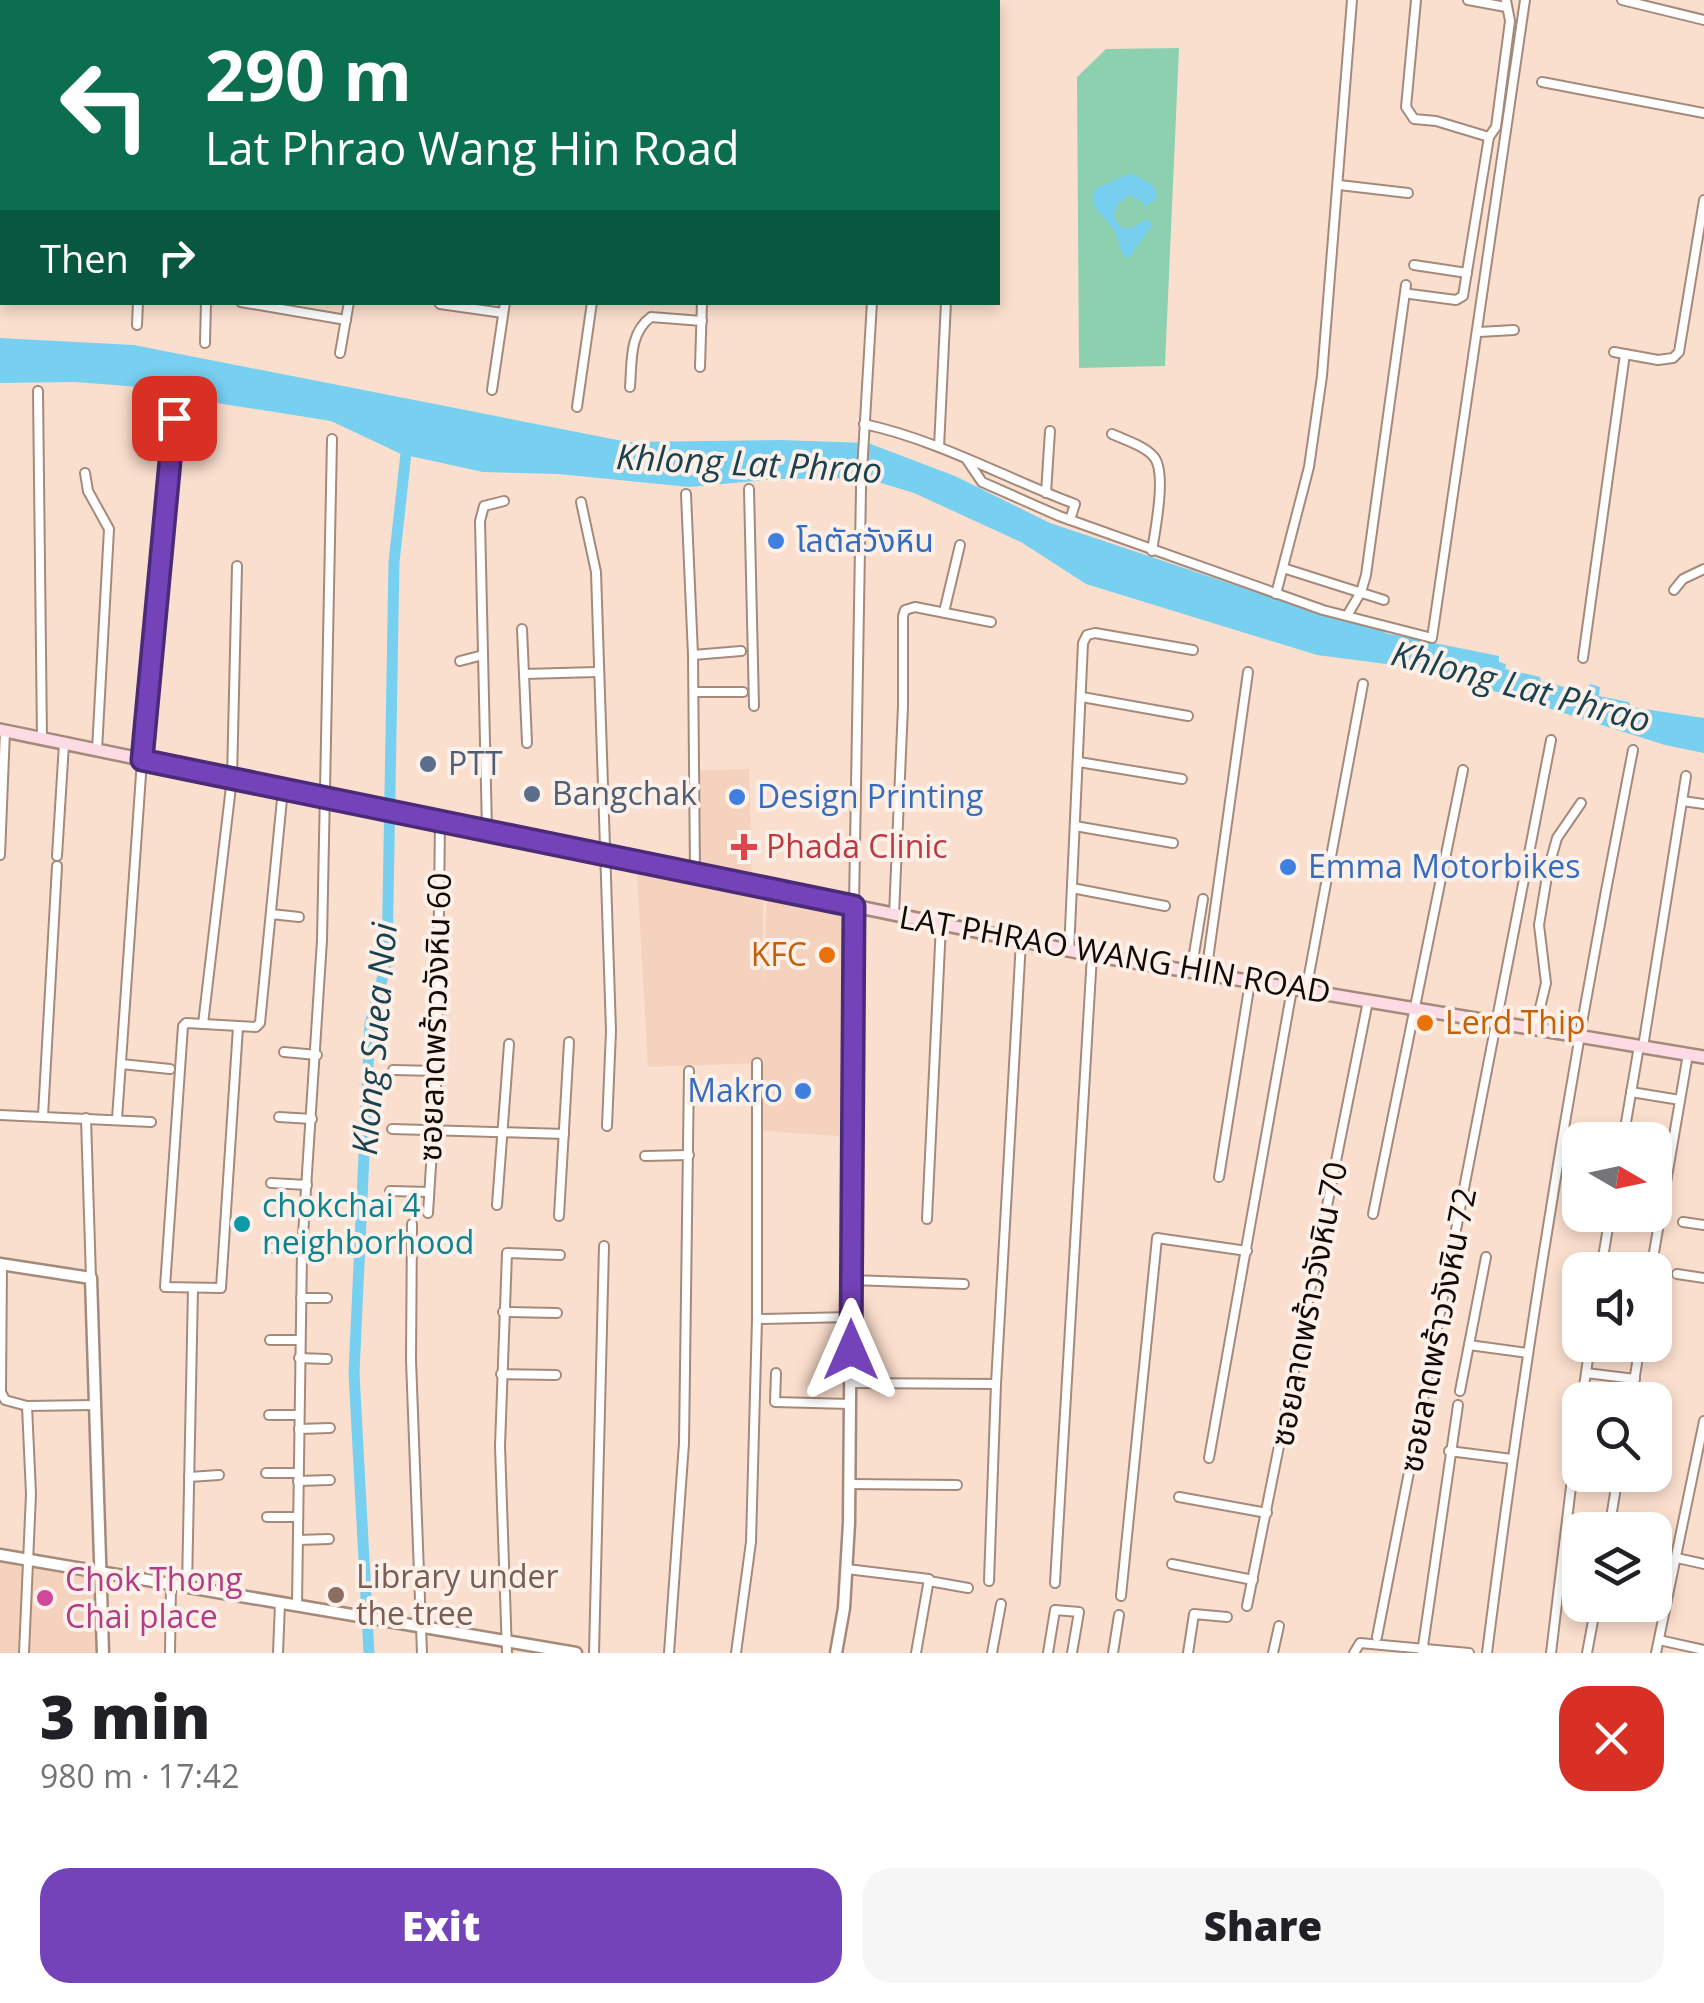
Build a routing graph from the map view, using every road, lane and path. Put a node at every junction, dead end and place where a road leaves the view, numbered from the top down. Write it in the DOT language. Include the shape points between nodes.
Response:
graph roads {
  1 [pos="1352,0"];
  2 [pos="1416,0"];
  3 [pos="1468,0"];
  4 [pos="1525,0"];
  5 [pos="1622,0"];
  6 [pos="1506,3"];
  7 [pos="1704,20"];
  8 [pos="1542,82"];
  9 [pos="1704,113"];
  10 [pos="1490,137"];
  11 [pos="1338,185"];
  12 [pos="1408,192"];
  13 [pos="1704,200"];
  14 [pos="1414,265"];
  15 [pos="1467,273"];
  16 [pos="1690,288"];
  17 [pos="1704,290"];
  18 [pos="138,305"];
  19 [pos="206,305"];
  20 [pos="258,305"];
  21 [pos="348,305"];
  22 [pos="446,305"];
  23 [pos="504,305"];
  24 [pos="592,305"];
  25 [pos="702,305"];
  26 [pos="872,305"];
  27 [pos="946,305"];
  28 [pos="503,314"];
  29 [pos="346,320"];
  30 [pos="702,321"];
  31 [pos="137,325"];
  32 [pos="1514,330"];
  33 [pos="1479,332"];
  34 [pos="205,343"];
  35 [pos="340,352"];
  36 [pos="1614,352"];
  37 [pos="1625,354"];
  38 [pos="700,368"];
  39 [pos="630,387"];
  40 [pos="492,390"];
  41 [pos="38,391"];
  42 [pos="577,406"];
  43 [pos="174,418"];
  44 [pos="864,424"];
  45 [pos="1050,431"];
  46 [pos="1112,434"];
  47 [pos="332,440"];
  48 [pos="939,447"];
  49 [pos="967,460"];
  50 [pos="86,474"];
  51 [pos="749,490"];
  52 [pos="1046,493"];
  53 [pos="686,494"];
  54 [pos="504,501"];
  55 [pos="581,502"];
  56 [pos="1070,520"];
  57 [pos="960,545"];
  58 [pos="1152,550"];
  59 [pos="237,566"];
  60 [pos="1283,568"];
  61 [pos="1704,568"];
  62 [pos="1674,590"];
  63 [pos="1361,592"];
  64 [pos="1276,594"];
  65 [pos="1384,600"];
  66 [pos="944,612"];
  67 [pos="1348,614"];
  68 [pos="991,622"];
  69 [pos="522,629"];
  70 [pos="1193,650"];
  71 [pos="741,652"];
  72 [pos="693,654"];
  73 [pos="484,655"];
  74 [pos="1583,658"];
  75 [pos="460,661"];
  76 [pos="597,672"];
  77 [pos="1248,672"];
  78 [pos="524,674"];
  79 [pos="1363,684"];
  80 [pos="694,692"];
  81 [pos="744,692"];
  82 [pos="1082,696"];
  83 [pos="754,706"];
  84 [pos="1188,716"];
  85 [pos="2,731"];
  86 [pos="42,739"];
  87 [pos="1552,740"];
  88 [pos="527,743"];
  89 [pos="64,744"];
  90 [pos="96,750"];
  91 [pos="1633,750"];
  92 [pos="142,760"];
  93 [pos="1078,762"];
  94 [pos="1462,770"];
  95 [pos="1686,776"];
  96 [pos="232,778"];
  97 [pos="1182,779"];
  98 [pos="284,789"];
  99 [pos="327,798"];
  100 [pos="1682,800"];
  101 [pos="1582,803"];
  102 [pos="1704,804"];
  103 [pos="440,821"];
  104 [pos="1076,826"];
  105 [pos="487,831"];
  106 [pos="1173,843"];
  107 [pos="0,855"];
  108 [pos="603,855"];
  109 [pos="695,874"];
  110 [pos="1072,888"];
  111 [pos="1203,899"];
  112 [pos="854,906"];
  113 [pos="1165,906"];
  114 [pos="271,914"];
  115 [pos="894,914"];
  116 [pos="299,916"];
  117 [pos="941,924"];
  118 [pos="1021,941"];
  119 [pos="1069,951"];
  120 [pos="1092,955"];
  121 [pos="1191,972"];
  122 [pos="1206,974"];
  123 [pos="1250,982"];
  124 [pos="1292,988"];
  125 [pos="1306,991"];
  126 [pos="1368,1001"];
  127 [pos="1414,1009"];
  128 [pos="1498,1023"];
  129 [pos="203,1024"];
  130 [pos="238,1027"];
  131 [pos="1535,1029"];
  132 [pos="1578,1035"];
  133 [pos="569,1042"];
  134 [pos="509,1044"];
  135 [pos="1641,1046"];
  136 [pos="284,1052"];
  137 [pos="1688,1054"];
  138 [pos="317,1055"];
  139 [pos="1704,1057"];
  140 [pos="758,1063"];
  141 [pos="121,1064"];
  142 [pos="170,1068"];
  143 [pos="394,1070"];
  144 [pos="436,1071"];
  145 [pos="689,1071"];
  146 [pos="1631,1092"];
  147 [pos="1680,1100"];
  148 [pos="0,1114"];
  149 [pos="42,1116"];
  150 [pos="279,1117"];
  151 [pos="86,1118"];
  152 [pos="117,1119"];
  153 [pos="312,1119"];
  154 [pos="151,1122"];
  155 [pos="1626,1122"];
  156 [pos="607,1126"];
  157 [pos="392,1129"];
  158 [pos="434,1130"];
  159 [pos="502,1131"];
  160 [pos="564,1134"];
  161 [pos="689,1155"];
  162 [pos="645,1156"];
  163 [pos="1219,1177"];
  164 [pos="272,1183"];
  165 [pos="307,1184"];
  166 [pos="390,1191"];
  167 [pos="429,1192"];
  168 [pos="497,1205"];
  169 [pos="428,1213"];
  170 [pos="1374,1214"];
  171 [pos="558,1216"];
  172 [pos="927,1219"];
  173 [pos="1683,1222"];
  174 [pos="412,1224"];
  175 [pos="1704,1225"];
  176 [pos="604,1246"];
  177 [pos="268,1248"];
  178 [pos="302,1250"];
  179 [pos="1247,1251"];
  180 [pos="1654,1252"];
  181 [pos="560,1255"];
  182 [pos="1486,1258"];
  183 [pos="1,1265"];
  184 [pos="1677,1274"];
  185 [pos="91,1278"];
  186 [pos="1704,1278"];
  187 [pos="851,1280"];
  188 [pos="964,1284"];
  189 [pos="193,1288"];
  190 [pos="301,1298"];
  191 [pos="327,1298"];
  192 [pos="503,1312"];
  193 [pos="556,1313"];
  194 [pos="851,1317"];
  195 [pos="758,1319"];
  196 [pos="270,1340"];
  197 [pos="300,1340"];
  198 [pos="1469,1345"];
  199 [pos="1528,1353"];
  200 [pos="299,1358"];
  201 [pos="327,1359"];
  202 [pos="1588,1362"];
  203 [pos="1637,1362"];
  204 [pos="776,1373"];
  205 [pos="1586,1373"];
  206 [pos="501,1374"];
  207 [pos="556,1375"];
  208 [pos="1634,1379"];
  209 [pos="851,1382"];
  210 [pos="1585,1382"];
  211 [pos="1634,1382"];
  212 [pos="996,1384"];
  213 [pos="1460,1391"];
  214 [pos="850,1404"];
  215 [pos="94,1405"];
  216 [pos="1458,1405"];
  217 [pos="27,1406"];
  218 [pos="269,1415"];
  219 [pos="299,1416"];
  220 [pos="1704,1421"];
  221 [pos="330,1428"];
  222 [pos="299,1429"];
  223 [pos="1449,1451"];
  224 [pos="1209,1458"];
  225 [pos="1512,1459"];
  226 [pos="266,1473"];
  227 [pos="219,1475"];
  228 [pos="189,1476"];
  229 [pos="298,1477"];
  230 [pos="1693,1478"];
  231 [pos="330,1480"];
  232 [pos="1704,1480"];
  233 [pos="849,1484"];
  234 [pos="956,1485"];
  235 [pos="1570,1492"];
  236 [pos="1180,1497"];
  237 [pos="1267,1513"];
  238 [pos="298,1516"];
  239 [pos="267,1517"];
  240 [pos="329,1539"];
  241 [pos="298,1540"];
  242 [pos="0,1555"];
  243 [pos="1677,1558"];
  244 [pos="28,1560"];
  245 [pos="1172,1564"];
  246 [pos="1704,1564"];
  247 [pos="847,1569"];
  248 [pos="100,1572"];
  249 [pos="990,1580"];
  250 [pos="1253,1580"];
  251 [pos="929,1581"];
  252 [pos="1055,1583"];
  253 [pos="171,1584"];
  254 [pos="187,1587"];
  255 [pos="968,1588"];
  256 [pos="1121,1596"];
  257 [pos="280,1602"];
  258 [pos="1001,1604"];
  259 [pos="297,1606"];
  260 [pos="1247,1606"];
  261 [pos="1119,1615"];
  262 [pos="1228,1617"];
  263 [pos="1593,1622"];
  264 [pos="1279,1626"];
  265 [pos="422,1627"];
  266 [pos="1378,1637"];
  267 [pos="1659,1640"];
  268 [pos="507,1647"];
  269 [pos="1355,1649"];
  270 [pos="1704,1650"];
  271 [pos="1422,1651"];
  272 [pos="24,1653"];
  273 [pos="103,1653"];
  274 [pos="170,1653"];
  275 [pos="278,1653"];
  276 [pos="422,1653"];
  277 [pos="576,1653"];
  278 [pos="594,1653"];
  279 [pos="670,1653"];
  280 [pos="736,1653"];
  281 [pos="836,1653"];
  282 [pos="916,1653"];
  283 [pos="992,1653"];
  284 [pos="1048,1653"];
  285 [pos="1072,1653"];
  286 [pos="1113,1653"];
  287 [pos="1188,1653"];
  288 [pos="1273,1653"];
  289 [pos="1469,1653"];
  290 [pos="1488,1653"];
  291 [pos="1551,1653"];
  292 [pos="1588,1653"];
  293 [pos="1656,1653"];
  1 -- 11 [label="street"];
  2 -- 10 [label="street" via="1408,114"];
  3 -- 6 [label="street"];
  4 -- 33 [label="street"];
  5 -- 7 [label="street"];
  6 -- 10 [label="street" via="1510,22"];
  8 -- 9 [label="street"];
  10 -- 15 [label="street"];
  11 -- 12 [label="street"];
  11 -- 60 [label="street" via="1309,466"];
  13 -- 16 [label="street"];
  14 -- 15 [label="street"];
  15 -- 63 [label="street" via="1456,300 1408,290"];
  16 -- 17 [label="street"];
  16 -- 37 [label="street" via="1673,358"];
  18 -- 31 [label="street"];
  19 -- 34 [label="street"];
  20 -- 29 [label="street"];
  21 -- 29 [label="street"];
  22 -- 28 [label="street"];
  23 -- 28 [label="street"];
  24 -- 42 [label="street"];
  25 -- 30 [label="street"];
  26 -- 44 [label="street"];
  27 -- 48 [label="street"];
  28 -- 40 [label="street"];
  29 -- 35 [label="street"];
  30 -- 38 [label="street"];
  30 -- 39 [label="street" via="646,320 632,348"];
  32 -- 33 [label="street"];
  33 -- 67 [label="street" via="1432,638"];
  36 -- 37 [label="street"];
  37 -- 74 [label="street"];
  41 -- 86 [label="street"];
  43 -- 92 [label="street"];
  44 -- 48 [label="street"];
  44 -- 112 [label="street"];
  45 -- 52 [label="street"];
  46 -- 58 [label="street" via="1144,449 1158,465"];
  47 -- 99 [label="street"];
  48 -- 49 [label="street"];
  49 -- 52 [label="street"];
  49 -- 56 [label="street" via="982,482"];
  50 -- 90 [label="street" via="109,530"];
  51 -- 83 [label="street"];
  52 -- 56 [label="street" via="1076,504"];
  53 -- 72 [label="street"];
  54 -- 73 [label="street" via="489,502 481,513"];
  55 -- 76 [label="street" via="596,572"];
  56 -- 58 [label="street"];
  57 -- 66 [label="street"];
  58 -- 64 [label="street"];
  59 -- 96 [label="street"];
  60 -- 63 [label="street"];
  60 -- 64 [label="street"];
  61 -- 62 [label="street"];
  63 -- 65 [label="street"];
  63 -- 67 [label="street"];
  64 -- 67 [label="street"];
  66 -- 68 [label="street"];
  66 -- 115 [label="street" via="915,607 903,616"];
  69 -- 78 [label="street"];
  70 -- 82 [label="street" via="1087,635"];
  71 -- 72 [label="street"];
  72 -- 80 [label="street"];
  73 -- 75 [label="street"];
  73 -- 105 [label="street"];
  76 -- 78 [label="street"];
  76 -- 108 [label="street"];
  77 -- 122 [label="street"];
  78 -- 88 [label="street"];
  79 -- 125 [label="street"];
  80 -- 81 [label="street"];
  80 -- 109 [label="street"];
  82 -- 84 [label="street"];
  82 -- 93 [label="street"];
  85 -- 86 [label="main road, LAT PHRAO WANG HIN ROAD"];
  85 -- 107 [label="street"];
  86 -- 89 [label="main road, LAT PHRAO WANG HIN ROAD"];
  87 -- 128 [label="street, ซอยลาดพร้าววังหิน 72"];
  89 -- 90 [label="main road, LAT PHRAO WANG HIN ROAD"];
  89 -- 149 [label="street"];
  90 -- 92 [label="main road, LAT PHRAO WANG HIN ROAD"];
  91 -- 132 [label="street"];
  92 -- 96 [label="main road, LAT PHRAO WANG HIN ROAD"];
  92 -- 141 [label="street"];
  93 -- 97 [label="street"];
  93 -- 104 [label="street"];
  94 -- 127 [label="street"];
  95 -- 100 [label="street"];
  96 -- 98 [label="main road, LAT PHRAO WANG HIN ROAD"];
  96 -- 129 [label="street"];
  98 -- 99 [label="main road, LAT PHRAO WANG HIN ROAD"];
  98 -- 114 [label="street"];
  99 -- 103 [label="main road, LAT PHRAO WANG HIN ROAD"];
  99 -- 138 [label="street"];
  100 -- 102 [label="street"];
  100 -- 135 [label="street"];
  101 -- 131 [label="street" via="1557,838 1548,870 1539,926 1546,983"];
  103 -- 105 [label="main road, LAT PHRAO WANG HIN ROAD"];
  103 -- 144 [label="street, ซอยลาดพร้าววังหิน 60"];
  104 -- 106 [label="street"];
  104 -- 110 [label="street"];
  105 -- 108 [label="main road, LAT PHRAO WANG HIN ROAD"];
  108 -- 109 [label="main road, LAT PHRAO WANG HIN ROAD"];
  108 -- 156 [label="street" via="611,1031"];
  109 -- 112 [label="main road, LAT PHRAO WANG HIN ROAD"];
  110 -- 113 [label="street"];
  110 -- 119 [label="street"];
  111 -- 121 [label="street"];
  112 -- 115 [label="main road, LAT PHRAO WANG HIN ROAD"];
  112 -- 187 [label="street"];
  114 -- 116 [label="street"];
  114 -- 130 [label="street" via="260,1023"];
  115 -- 117 [label="main road, LAT PHRAO WANG HIN ROAD"];
  117 -- 118 [label="main road, LAT PHRAO WANG HIN ROAD"];
  117 -- 172 [label="street"];
  118 -- 119 [label="main road, LAT PHRAO WANG HIN ROAD"];
  118 -- 212 [label="street"];
  119 -- 120 [label="main road, LAT PHRAO WANG HIN ROAD"];
  120 -- 121 [label="main road, LAT PHRAO WANG HIN ROAD"];
  120 -- 252 [label="street"];
  121 -- 122 [label="main road, LAT PHRAO WANG HIN ROAD"];
  122 -- 123 [label="main road, LAT PHRAO WANG HIN ROAD"];
  123 -- 124 [label="main road, LAT PHRAO WANG HIN ROAD"];
  123 -- 163 [label="street"];
  124 -- 125 [label="main road, LAT PHRAO WANG HIN ROAD"];
  124 -- 179 [label="street"];
  125 -- 126 [label="main road, LAT PHRAO WANG HIN ROAD"];
  126 -- 127 [label="main road, LAT PHRAO WANG HIN ROAD"];
  126 -- 237 [label="street, ซอยลาดพร้าววังหิน 70"];
  127 -- 128 [label="main road, LAT PHRAO WANG HIN ROAD"];
  127 -- 170 [label="street"];
  128 -- 131 [label="main road, LAT PHRAO WANG HIN ROAD"];
  128 -- 266 [label="street, ซอยลาดพร้าววังหิน 72"];
  129 -- 130 [label="street"];
  129 -- 189 [label="street" via="183,1026 164,1282"];
  130 -- 189 [label="street" via="221,1288"];
  131 -- 132 [label="main road, LAT PHRAO WANG HIN ROAD"];
  132 -- 135 [label="main road, LAT PHRAO WANG HIN ROAD"];
  132 -- 199 [label="street"];
  133 -- 160 [label="street"];
  134 -- 159 [label="street"];
  135 -- 137 [label="main road, LAT PHRAO WANG HIN ROAD"];
  135 -- 146 [label="street"];
  136 -- 138 [label="street"];
  137 -- 139 [label="main road, LAT PHRAO WANG HIN ROAD"];
  137 -- 147 [label="street"];
  138 -- 153 [label="street"];
  140 -- 195 [label="street"];
  141 -- 142 [label="street"];
  141 -- 152 [label="street"];
  143 -- 144 [label="street"];
  144 -- 158 [label="street, ซอยลาดพร้าววังหิน 60"];
  145 -- 161 [label="street"];
  146 -- 147 [label="street"];
  146 -- 155 [label="street"];
  147 -- 180 [label="street"];
  148 -- 149 [label="street"];
  149 -- 151 [label="street"];
  150 -- 153 [label="street"];
  151 -- 152 [label="street"];
  151 -- 185 [label="street"];
  152 -- 154 [label="street"];
  153 -- 165 [label="street"];
  157 -- 158 [label="street"];
  158 -- 159 [label="street"];
  158 -- 167 [label="street, ซอยลาดพร้าววังหิน 60"];
  159 -- 160 [label="street"];
  159 -- 168 [label="street"];
  160 -- 171 [label="street"];
  161 -- 162 [label="street"];
  161 -- 279 [label="street" via="684,1443"];
  164 -- 165 [label="street"];
  165 -- 178 [label="street"];
  166 -- 167 [label="street"];
  167 -- 169 [label="street, ซอยลาดพร้าววังหิน 60"];
  173 -- 175 [label="street"];
  174 -- 265 [label="street"];
  176 -- 278 [label="street"];
  177 -- 178 [label="street"];
  178 -- 190 [label="street"];
  179 -- 224 [label="street"];
  179 -- 256 [label="street" via="1156,1238"];
  181 -- 192 [label="street" via="508,1252"];
  182 -- 198 [label="street"];
  183 -- 185 [label="street"];
  183 -- 217 [label="street" via="2,1392 12,1404"];
  184 -- 186 [label="street"];
  185 -- 215 [label="street"];
  187 -- 188 [label="street"];
  187 -- 194 [label="street"];
  189 -- 228 [label="street"];
  190 -- 191 [label="street"];
  190 -- 197 [label="street"];
  192 -- 193 [label="street"];
  192 -- 206 [label="street"];
  194 -- 195 [label="street"];
  194 -- 209 [label="street"];
  195 -- 280 [label="street" via="751,1542"];
  196 -- 197 [label="street"];
  197 -- 200 [label="street"];
  198 -- 199 [label="street"];
  198 -- 213 [label="street"];
  199 -- 225 [label="street"];
  200 -- 201 [label="street"];
  200 -- 219 [label="street"];
  202 -- 205 [label="street"];
  203 -- 208 [label="street"];
  204 -- 214 [label="street" via="775,1402"];
  205 -- 208 [label="street"];
  205 -- 210 [label="street"];
  206 -- 207 [label="street"];
  206 -- 268 [label="street"];
  208 -- 211 [label="street"];
  209 -- 212 [label="street"];
  209 -- 214 [label="street"];
  212 -- 249 [label="street"];
  214 -- 233 [label="street"];
  215 -- 217 [label="street"];
  215 -- 248 [label="street"];
  216 -- 223 [label="street"];
  217 -- 244 [label="street"];
  218 -- 219 [label="street"];
  219 -- 222 [label="street"];
  220 -- 230 [label="street"];
  221 -- 222 [label="street"];
  222 -- 229 [label="street"];
  223 -- 225 [label="street"];
  223 -- 271 [label="street"];
  225 -- 290 [label="street"];
  226 -- 229 [label="street"];
  227 -- 228 [label="street"];
  228 -- 254 [label="street"];
  229 -- 231 [label="street"];
  229 -- 238 [label="street"];
  230 -- 232 [label="street"];
  230 -- 243 [label="street"];
  233 -- 234 [label="street"];
  233 -- 247 [label="street"];
  235 -- 291 [label="street"];
  236 -- 237 [label="street"];
  237 -- 250 [label="street, ซอยลาดพร้าววังหิน 70"];
  238 -- 239 [label="street"];
  238 -- 241 [label="street"];
  240 -- 241 [label="street"];
  241 -- 259 [label="street"];
  242 -- 244 [label="street"];
  243 -- 246 [label="street"];
  243 -- 267 [label="street"];
  244 -- 248 [label="street"];
  244 -- 272 [label="street"];
  245 -- 250 [label="street"];
  247 -- 251 [label="street"];
  247 -- 281 [label="street"];
  248 -- 253 [label="street"];
  248 -- 273 [label="street"];
  250 -- 260 [label="street, ซอยลาดพร้าววังหิน 70"];
  251 -- 255 [label="street"];
  251 -- 282 [label="street"];
  253 -- 254 [label="street"];
  253 -- 274 [label="street"];
  254 -- 257 [label="street"];
  257 -- 259 [label="street"];
  257 -- 275 [label="street"];
  258 -- 283 [label="street"];
  259 -- 265 [label="street"];
  261 -- 286 [label="street"];
  262 -- 287 [label="street" via="1194,1614"];
  263 -- 292 [label="street"];
  264 -- 288 [label="street"];
  265 -- 268 [label="street"];
  265 -- 276 [label="street"];
  267 -- 270 [label="street"];
  267 -- 293 [label="street"];
  268 -- 277 [label="street"];
  269 -- 271 [label="street"];
  271 -- 289 [label="street"];
  284 -- 285 [label="street" via="1055,1610 1080,1612"];
}
